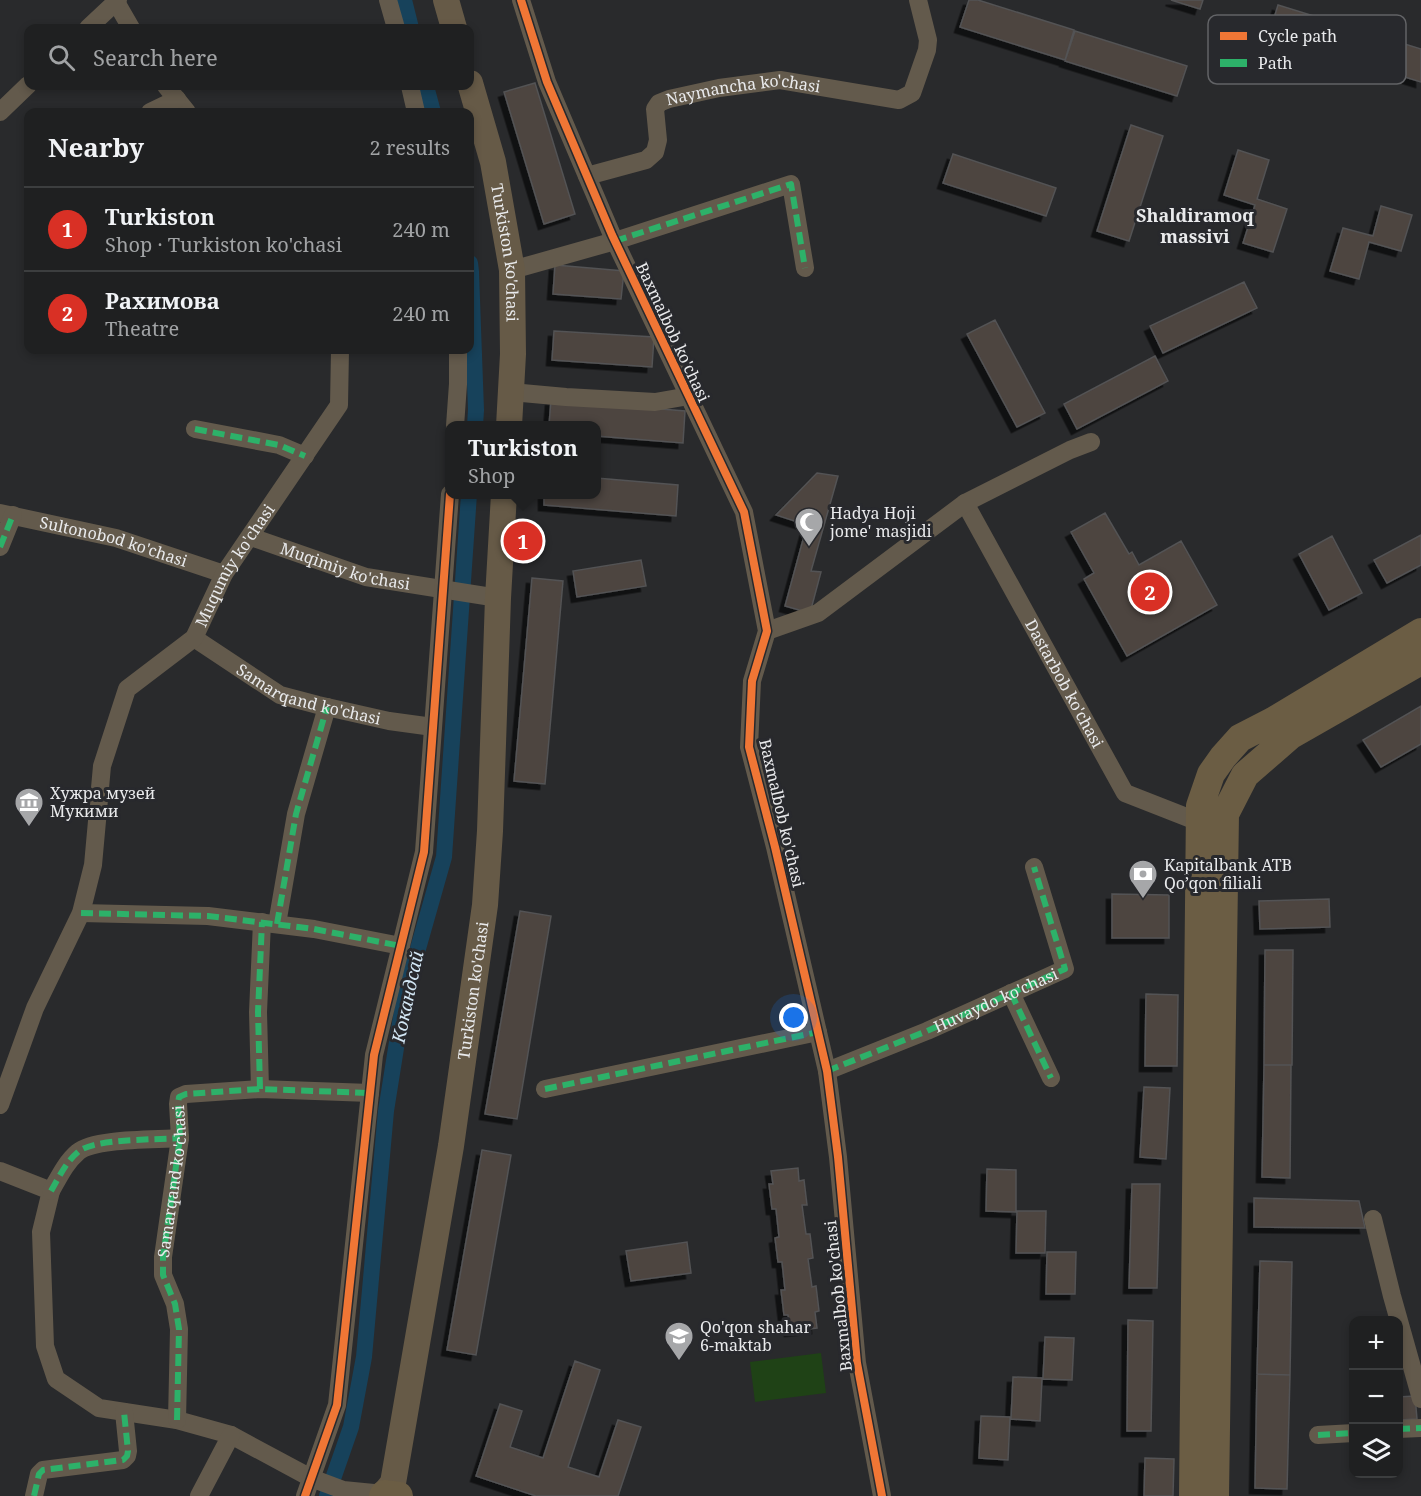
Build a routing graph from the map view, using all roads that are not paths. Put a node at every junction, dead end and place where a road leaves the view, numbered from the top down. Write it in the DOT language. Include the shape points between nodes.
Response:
graph roads {
  1 [pos="388,0"];
  2 [pos="446,0"];
  3 [pos="522,0"];
  4 [pos="918,0"];
  5 [pos="117,1"];
  6 [pos="92,24"];
  7 [pos="129,24"];
  8 [pos="395,24"];
  9 [pos="453,24"];
  10 [pos="24,89"];
  11 [pos="411,90"];
  12 [pos="472,90"];
  13 [pos="177,99"];
  14 [pos="158,108"];
  15 [pos="415,108"];
  16 [pos="0,112"];
  17 [pos="587,176"];
  18 [pos="615,240"];
  19 [pos="805,268"];
  20 [pos="512,270"];
  21 [pos="340,354"];
  22 [pos="458,354"];
  23 [pos="511,392"];
  24 [pos="689,396"];
  25 [pos="455,421"];
  26 [pos="509,421"];
  27 [pos="195,429"];
  28 [pos="1091,442"];
  29 [pos="305,456"];
  30 [pos="450,499"];
  31 [pos="503,499"];
  32 [pos="965,503"];
  33 [pos="6,514"];
  34 [pos="251,537"];
  35 [pos="0,547"];
  36 [pos="224,574"];
  37 [pos="443,590"];
  38 [pos="487,597"];
  39 [pos="767,631"];
  40 [pos="1421,632"];
  41 [pos="194,638"];
  42 [pos="1421,661"];
  43 [pos="327,707"];
  44 [pos="433,727"];
  45 [pos="1199,822"];
  46 [pos="1034,867"];
  47 [pos="81,913"];
  48 [pos="269,923"];
  49 [pos="401,946"];
  50 [pos="1011,993"];
  51 [pos="818,1032"];
  52 [pos="827,1071"];
  53 [pos="1051,1078"];
  54 [pos="260,1089"];
  55 [pos="544,1089"];
  56 [pos="370,1093"];
  57 [pos="0,1106"];
  58 [pos="180,1138"];
  59 [pos="0,1171"];
  60 [pos="51,1191"];
  61 [pos="1373,1219"];
  62 [pos="1421,1399"];
  63 [pos="124,1412"];
  64 [pos="177,1420"];
  65 [pos="1421,1428"];
  66 [pos="1403,1429"];
  67 [pos="1349,1433"];
  68 [pos="231,1435"];
  69 [pos="1318,1435"];
  70 [pos="311,1478"];
  71 [pos="392,1493"];
  72 [pos="34,1496"];
  73 [pos="199,1496"];
  74 [pos="305,1496"];
  75 [pos="882,1496"];
  76 [pos="1193,1496"];
  77 [pos="1215,1496"];
  1 -- 8 [label="street"];
  2 -- 9 [label="main road"];
  3 -- 17 [label="street, Baxmalbob ko'chasi" via="547,82"];
  4 -- 17 [label="street, Naymancha ko'chasi" via="927,50 912,93 899,100 780,80 669,99 659,103 655,110 656,152 646,160"];
  5 -- 6 [label="street"];
  5 -- 7 [label="street"];
  10 -- 16 [label="street"];
  11 -- 15 [label="street"];
  12 -- 20 [label="main road, Turkiston ko'chasi" via="493,162"];
  13 -- 14 [label="street"];
  17 -- 18 [label="street, Baxmalbob ko'chasi"];
  18 -- 19 [label="street" via="791,184"];
  18 -- 20 [label="street"];
  18 -- 24 [label="street, Baxmalbob ko'chasi"];
  20 -- 23 [label="main road, Turkiston ko'chasi"];
  21 -- 29 [label="street, Muqumiy ko'chasi" via="339,405"];
  22 -- 25 [label="street"];
  23 -- 24 [label="street" via="655,402"];
  23 -- 26 [label="main road, Turkiston ko'chasi"];
  24 -- 39 [label="street, Baxmalbob ko'chasi" via="744,512"];
  27 -- 29 [label="street" via="279,445"];
  28 -- 32 [label="street"];
  29 -- 34 [label="street, Muqumiy ko'chasi"];
  30 -- 37 [label="street"];
  31 -- 38 [label="main road, Turkiston ko'chasi"];
  32 -- 39 [label="street" via="818,613"];
  32 -- 45 [label="street, Dastarbob ko'chasi" via="1125,793"];
  33 -- 35 [label="street"];
  33 -- 36 [label="street, Sultonobod ko'chasi" via="116,538"];
  34 -- 36 [label="street, Muqumiy ko'chasi"];
  34 -- 37 [label="street, Muqimiy ko'chasi" via="366,577"];
  36 -- 41 [label="street, Muqumiy ko'chasi"];
  37 -- 38 [label="street, Muqimiy ko'chasi"];
  37 -- 44 [label="street"];
  38 -- 71 [label="main road, Turkiston ko'chasi" via="490,831 485,905 451,1146"];
  39 -- 51 [label="street, Baxmalbob ko'chasi" via="752,681 749,747"];
  40 -- 45 [label="main road" via="1240,738 1211,774"];
  41 -- 43 [label="street, Samarqand ko'chasi" via="280,695"];
  41 -- 47 [label="street, Muqumiy ko'chasi" via="127,689 102,766 93,865"];
  42 -- 77 [label="main road" via="1291,735 1245,775 1225,814"];
  43 -- 44 [label="street, Samarqand ko'chasi"];
  43 -- 48 [label="street"];
  44 -- 49 [label="street" via="424,852"];
  45 -- 76 [label="main road"];
  46 -- 50 [label="street, Huvaydo ko'chasi" via="1065,969"];
  47 -- 48 [label="street" via="208,916"];
  47 -- 57 [label="street, Muqumiy ko'chasi" via="34,1008"];
  48 -- 49 [label="street"];
  48 -- 54 [label="street" via="258,1012"];
  49 -- 56 [label="street" via="374,1055"];
  50 -- 52 [label="street, Huvaydo ko'chasi"];
  50 -- 53 [label="street"];
  51 -- 52 [label="street, Baxmalbob ko'chasi"];
  51 -- 55 [label="street"];
  52 -- 75 [label="street, Baxmalbob ko'chasi" via="857,1364"];
  54 -- 56 [label="street, Samarqand ko'chasi"];
  54 -- 58 [label="street, Samarqand ko'chasi" via="179,1097"];
  56 -- 70 [label="street" via="337,1405"];
  58 -- 60 [label="street" via="101,1143 79,1150"];
  58 -- 64 [label="street, Samarqand ko'chasi" via="163,1257 163,1275 175,1304 179,1329"];
  59 -- 60 [label="street"];
  60 -- 63 [label="street" via="41,1232 45,1346 56,1379 99,1408"];
  61 -- 62 [label="street"];
  63 -- 64 [label="street"];
  63 -- 72 [label="street" via="128,1450 123,1460 43,1470"];
  64 -- 68 [label="street"];
  65 -- 66 [label="street"];
  67 -- 69 [label="street"];
  68 -- 70 [label="street"];
  68 -- 73 [label="street"];
  70 -- 71 [label="street" via="343,1490"];
  70 -- 74 [label="street"];
}
